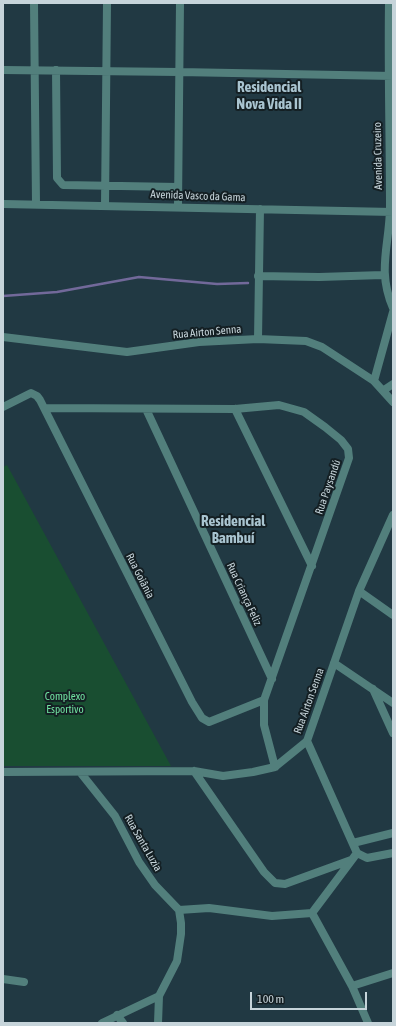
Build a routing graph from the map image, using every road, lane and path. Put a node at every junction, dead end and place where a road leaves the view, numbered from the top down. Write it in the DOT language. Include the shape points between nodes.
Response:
graph roads {
  1 [pos="34,3"];
  2 [pos="107,3"];
  3 [pos="180,3"];
  4 [pos="389,3"];
  5 [pos="3,70"];
  6 [pos="34,70"];
  7 [pos="56,70"];
  8 [pos="107,72"];
  9 [pos="179,72"];
  10 [pos="390,76"];
  11 [pos="105,186"];
  12 [pos="178,187"];
  13 [pos="3,204"];
  14 [pos="36,204"];
  15 [pos="105,205"];
  16 [pos="178,206"];
  17 [pos="260,209"];
  18 [pos="391,211"];
  19 [pos="384,274"];
  20 [pos="258,276"];
  21 [pos="393,308"];
  22 [pos="393,312"];
  23 [pos="3,337"];
  24 [pos="258,339"];
  25 [pos="374,381"];
  26 [pos="393,384"];
  27 [pos="384,390"];
  28 [pos="393,402"];
  29 [pos="3,406"];
  30 [pos="45,408"];
  31 [pos="146,409"];
  32 [pos="235,409"];
  33 [pos="393,515"];
  34 [pos="391,526"];
  35 [pos="312,566"];
  36 [pos="358,591"];
  37 [pos="393,615"];
  38 [pos="334,663"];
  39 [pos="272,680"];
  40 [pos="372,688"];
  41 [pos="264,700"];
  42 [pos="393,703"];
  43 [pos="393,733"];
  44 [pos="307,741"];
  45 [pos="275,766"];
  46 [pos="3,772"];
  47 [pos="80,772"];
  48 [pos="194,772"];
  49 [pos="393,833"];
  50 [pos="352,843"];
  51 [pos="357,852"];
  52 [pos="393,853"];
  53 [pos="351,860"];
  54 [pos="179,910"];
  55 [pos="312,913"];
  56 [pos="393,973"];
  57 [pos="3,979"];
  58 [pos="24,982"];
  59 [pos="352,986"];
  60 [pos="159,996"];
  61 [pos="117,1015"];
  62 [pos="102,1023"];
  63 [pos="123,1023"];
  64 [pos="158,1023"];
  65 [pos="368,1023"];
  1 -- 6 [label="street"];
  2 -- 8 [label="street"];
  3 -- 9 [label="street"];
  4 -- 10 [label="street, Avenida Cruzeiro"];
  5 -- 6 [label="street"];
  6 -- 7 [label="street"];
  6 -- 14 [label="street"];
  7 -- 8 [label="street"];
  7 -- 11 [label="street" via="57,178 63,185"];
  8 -- 9 [label="street"];
  8 -- 11 [label="street"];
  9 -- 10 [label="street"];
  9 -- 12 [label="street"];
  10 -- 18 [label="street, Avenida Cruzeiro"];
  11 -- 12 [label="street"];
  11 -- 15 [label="street"];
  12 -- 16 [label="street"];
  13 -- 14 [label="street, Avenida Vasco da Gama"];
  14 -- 15 [label="street, Avenida Vasco da Gama"];
  15 -- 16 [label="street, Avenida Vasco da Gama"];
  16 -- 17 [label="street, Avenida Vasco da Gama"];
  17 -- 18 [label="street, Avenida Vasco da Gama"];
  17 -- 20 [label="street"];
  18 -- 19 [label="street, Avenida Cruzeiro"];
  19 -- 20 [label="street"];
  19 -- 21 [label="street, Avenida Cruzeiro"];
  20 -- 24 [label="street"];
  22 -- 25 [label="street"];
  23 -- 24 [label="street, Rua Airton Senna" via="127,352 199,342"];
  24 -- 25 [label="street, Rua Airton Senna" via="306,341 322,347"];
  25 -- 27 [label="street, Rua Airton Senna"];
  26 -- 27 [label="street"];
  27 -- 28 [label="street, Rua Airton Senna"];
  29 -- 30 [label="street, Rua Goiânia" via="23,395 34,393"];
  30 -- 31 [label="street, Rua Paysandú"];
  30 -- 41 [label="street, Rua Goiânia" via="122,565 202,718 209,722"];
  31 -- 32 [label="street, Rua Paysandú"];
  31 -- 39 [label="street, Rua Criança Feliz"];
  32 -- 35 [label="street"];
  32 -- 35 [label="street, Rua Paysandú" via="279,405 293,408 304,412 325,427 348,449 349,458"];
  33 -- 34 [label="street, Rua Airton Senna"];
  34 -- 36 [label="street, Rua Airton Senna"];
  35 -- 39 [label="street, Rua Paysandú"];
  36 -- 37 [label="street"];
  36 -- 38 [label="street, Rua Airton Senna"];
  38 -- 40 [label="street"];
  38 -- 44 [label="street, Rua Airton Senna"];
  39 -- 41 [label="street, Rua Paysandú"];
  40 -- 42 [label="street"];
  40 -- 43 [label="street"];
  41 -- 45 [label="street, Rua Paysandú" via="264,725"];
  44 -- 45 [label="street, Rua Airton Senna"];
  44 -- 50 [label="street"];
  45 -- 48 [label="street, Rua Airton Senna" via="223,776"];
  46 -- 47 [label="street, Rua Airton Senna"];
  47 -- 48 [label="street, Rua Airton Senna"];
  47 -- 54 [label="street, Rua Santa Luzia" via="115,816 154,885"];
  48 -- 53 [label="street" via="264,872 276,883 285,884"];
  49 -- 50 [label="street"];
  50 -- 51 [label="street"];
  51 -- 52 [label="street" via="366,858"];
  51 -- 53 [label="street"];
  53 -- 55 [label="street"];
  54 -- 55 [label="street" via="209,908 272,916"];
  54 -- 60 [label="street" via="181,934 177,961"];
  55 -- 59 [label="street"];
  56 -- 59 [label="street"];
  57 -- 58 [label="street"];
  59 -- 65 [label="street"];
  60 -- 61 [label="street"];
  60 -- 64 [label="street"];
  61 -- 62 [label="street"];
  61 -- 63 [label="street"];
}
